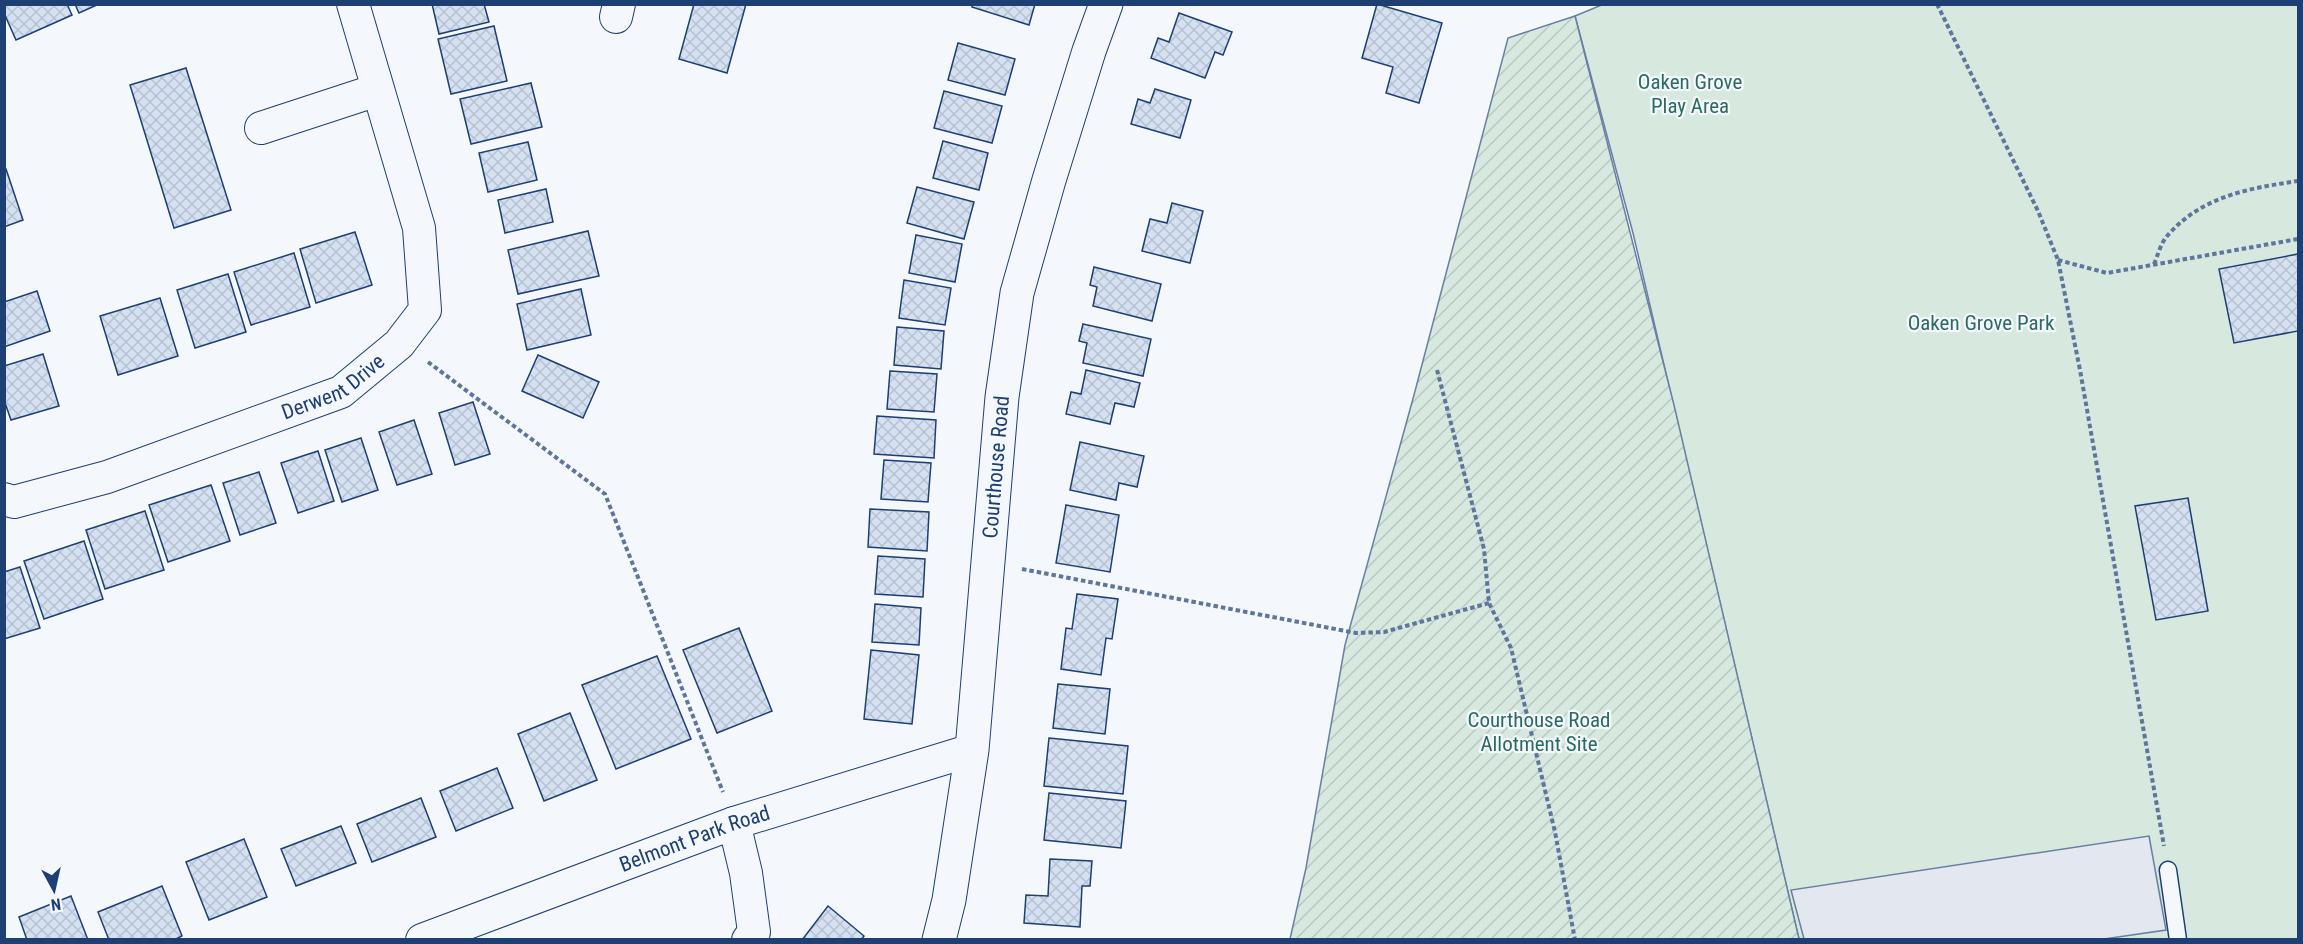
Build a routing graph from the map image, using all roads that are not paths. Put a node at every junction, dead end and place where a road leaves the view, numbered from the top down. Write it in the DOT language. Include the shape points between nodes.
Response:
graph roads {
  1 [pos="353,4"];
  2 [pos="1106,4"];
  3 [pos="377,90"];
  4 [pos="261,128"];
  5 [pos="4,499"];
  6 [pos="972,750"];
  7 [pos="735,823"];
  8 [pos="2168,870"];
  9 [pos="422,939"];
  10 [pos="748,939"];
  11 [pos="939,939"];
  12 [pos="2178,939"];
  1 -- 3 [label="street, Derwent Drive"];
  2 -- 6 [label="street, Courthouse Road" via="1017,293 1002,397"];
  3 -- 4 [label="street"];
  3 -- 5 [label="street, Derwent Drive" via="419,228 425,310 399,344 341,392 107,477 14,502"];
  6 -- 7 [label="street, Belmont Park Road"];
  6 -- 11 [label="street, Courthouse Road" via="949,900"];
  7 -- 9 [label="street, Belmont Park Road"];
  7 -- 10 [label="street" via="754,932"];
  8 -- 12 [label="lane"];
}
